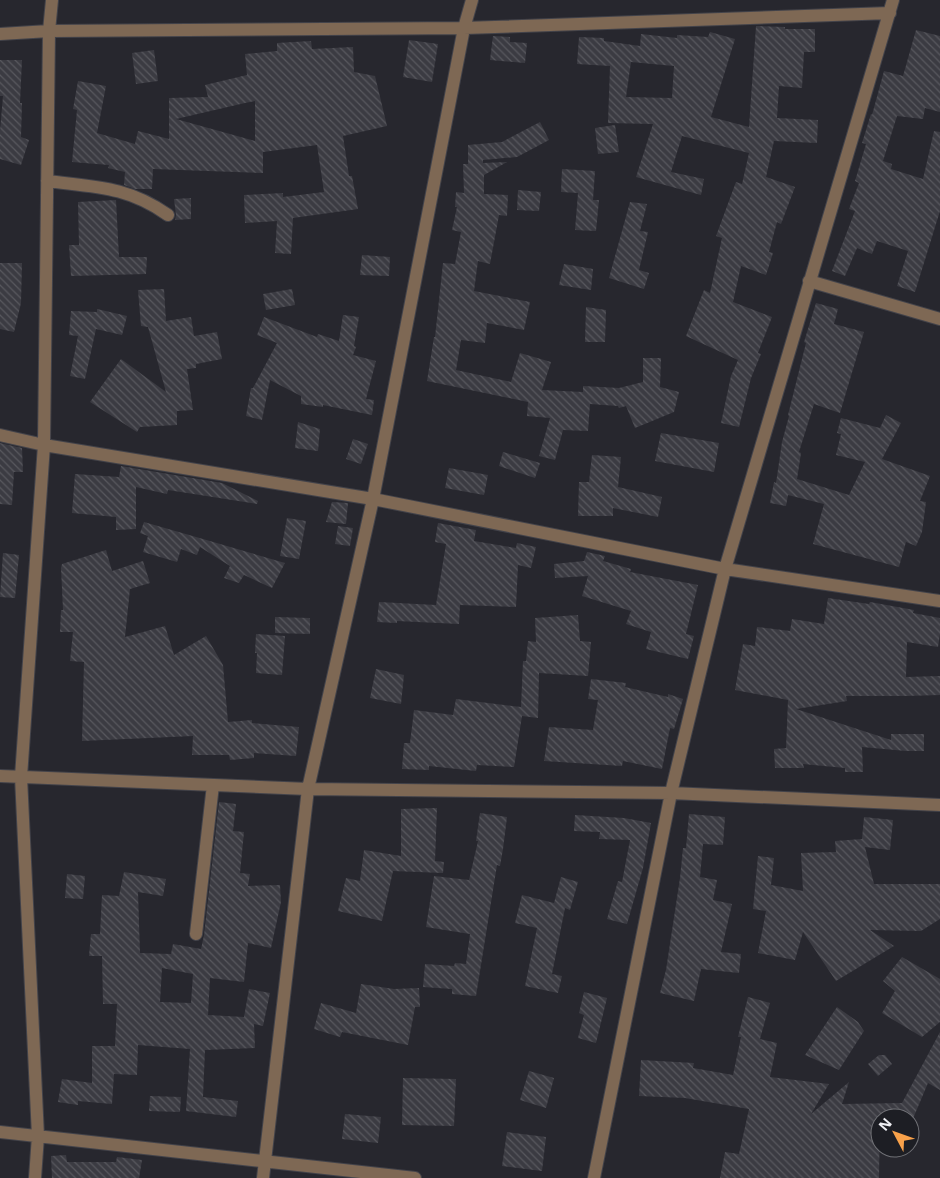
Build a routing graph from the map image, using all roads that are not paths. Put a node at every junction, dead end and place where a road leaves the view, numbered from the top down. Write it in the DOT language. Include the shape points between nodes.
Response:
graph roads {
  1 [pos="52,0"];
  2 [pos="472,0"];
  3 [pos="891,6"];
  4 [pos="464,28"];
  5 [pos="49,31"];
  6 [pos="0,34"];
  7 [pos="47,181"];
  8 [pos="168,215"];
  9 [pos="809,281"];
  10 [pos="940,319"];
  11 [pos="0,435"];
  12 [pos="44,445"];
  13 [pos="373,499"];
  14 [pos="725,569"];
  15 [pos="940,601"];
  16 [pos="0,776"];
  17 [pos="21,777"];
  18 [pos="213,785"];
  19 [pos="308,788"];
  20 [pos="671,793"];
  21 [pos="940,805"];
  22 [pos="196,934"];
  23 [pos="0,1132"];
  24 [pos="38,1136"];
  25 [pos="264,1160"];
  26 [pos="35,1178"];
  27 [pos="263,1178"];
  28 [pos="415,1178"];
  29 [pos="594,1178"];
  1 -- 5 [label="street"];
  2 -- 4 [label="street"];
  3 -- 4 [label="street"];
  3 -- 9 [label="street"];
  4 -- 5 [label="street"];
  4 -- 13 [label="street"];
  5 -- 6 [label="street"];
  5 -- 7 [label="street"];
  7 -- 8 [label="street" via="129,193"];
  7 -- 12 [label="street"];
  9 -- 10 [label="street"];
  9 -- 14 [label="street"];
  11 -- 12 [label="street"];
  12 -- 13 [label="street"];
  12 -- 17 [label="street"];
  13 -- 14 [label="street"];
  13 -- 19 [label="street"];
  14 -- 15 [label="street"];
  14 -- 20 [label="street"];
  16 -- 17 [label="street"];
  17 -- 18 [label="street"];
  17 -- 24 [label="street"];
  18 -- 19 [label="street"];
  18 -- 22 [label="street"];
  19 -- 20 [label="street"];
  19 -- 25 [label="street"];
  20 -- 21 [label="street"];
  20 -- 29 [label="street"];
  23 -- 24 [label="street"];
  24 -- 25 [label="street"];
  24 -- 26 [label="street"];
  25 -- 27 [label="street"];
  25 -- 28 [label="street"];
}
